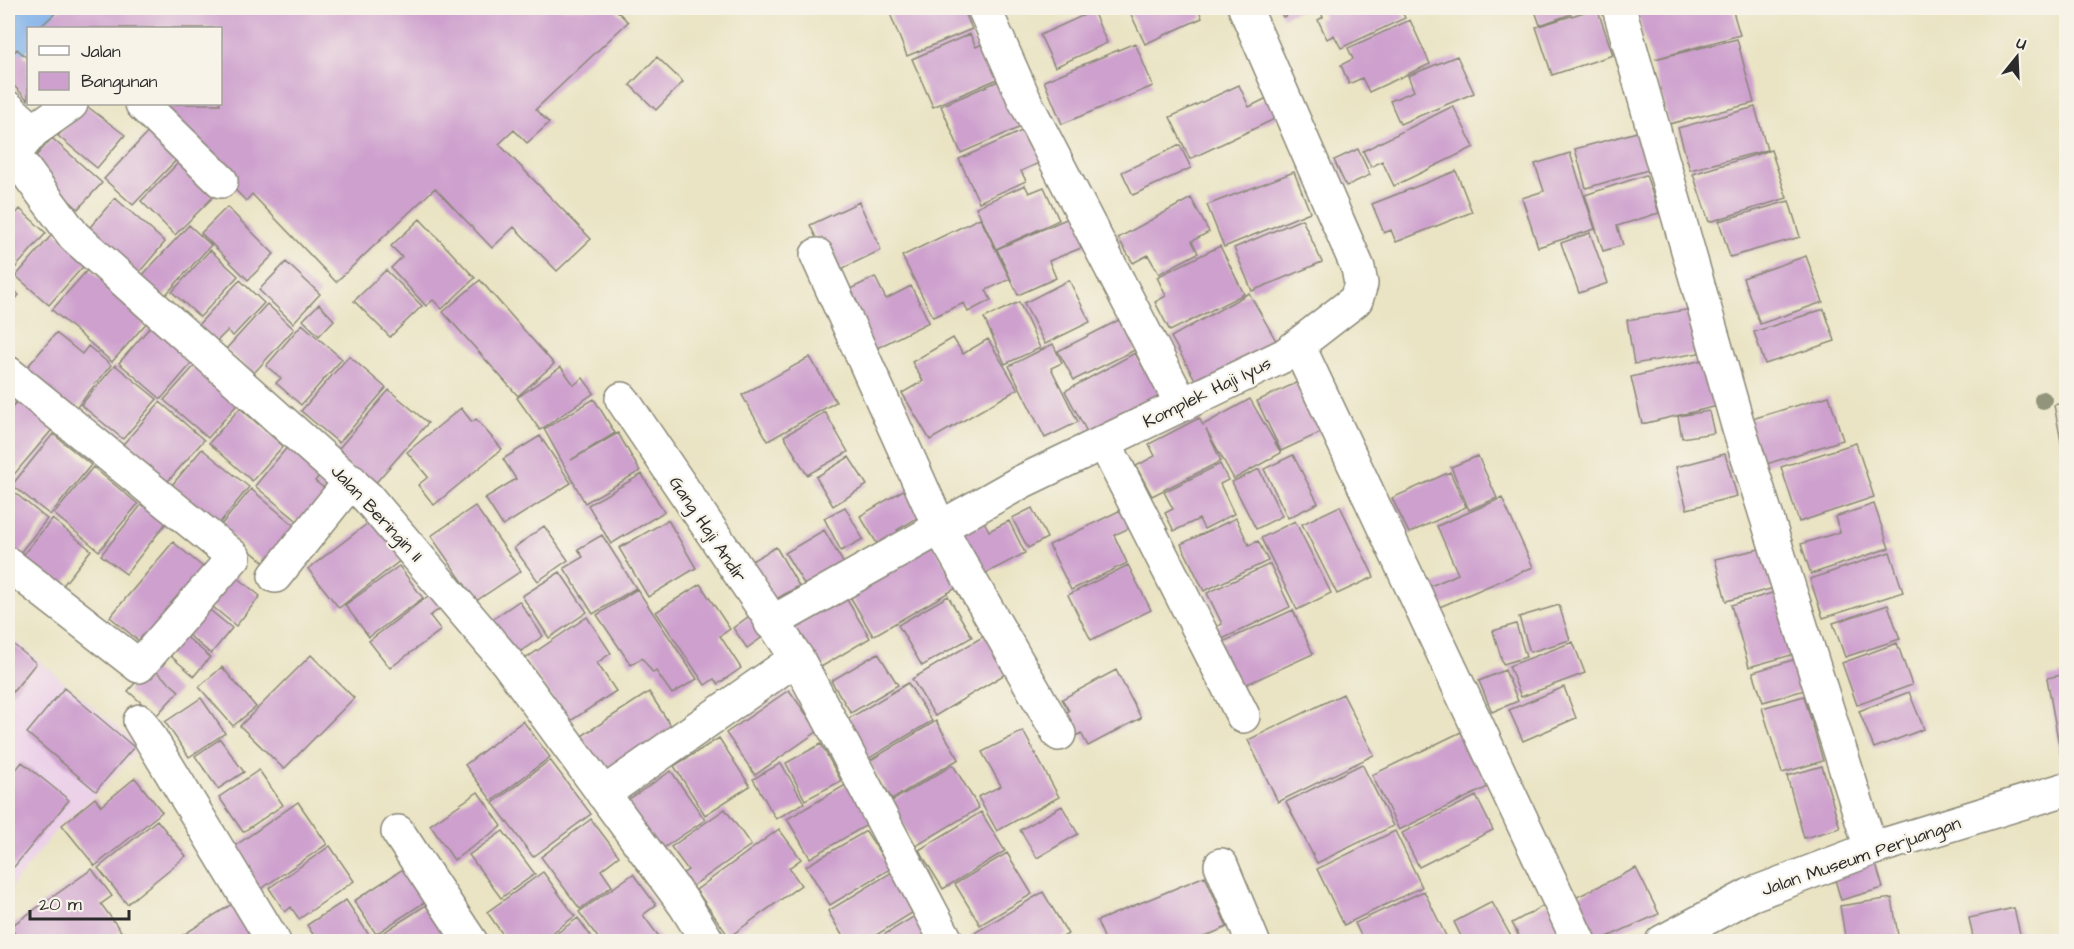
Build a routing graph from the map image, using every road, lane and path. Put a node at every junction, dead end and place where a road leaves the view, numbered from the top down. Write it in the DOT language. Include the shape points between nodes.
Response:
graph roads {
  1 [pos="984,8"];
  2 [pos="1245,8"];
  3 [pos="1619,8"];
  4 [pos="70,105"];
  5 [pos="143,105"];
  6 [pos="8,108"];
  7 [pos="18,149"];
  8 [pos="221,181"];
  9 [pos="817,255"];
  10 [pos="1298,345"];
  11 [pos="8,373"];
  12 [pos="622,399"];
  13 [pos="1182,405"];
  14 [pos="1104,442"];
  15 [pos="351,481"];
  16 [pos="939,526"];
  17 [pos="8,564"];
  18 [pos="275,576"];
  19 [pos="771,623"];
  20 [pos="796,658"];
  21 [pos="1243,716"];
  22 [pos="140,721"];
  23 [pos="1059,734"];
  24 [pos="2067,789"];
  25 [pos="603,794"];
  26 [pos="398,832"];
  27 [pos="1871,849"];
  28 [pos="1221,865"];
  29 [pos="274,942"];
  30 [pos="471,942"];
  31 [pos="708,942"];
  32 [pos="947,942"];
  33 [pos="1253,942"];
  34 [pos="1579,942"];
  35 [pos="1662,942"];
  1 -- 13 [label="street" via="1025,101"];
  2 -- 10 [label="street, Komplek Haji Iyus" via="1358,268 1361,284 1356,300"];
  3 -- 27 [label="street" via="1739,429"];
  4 -- 7 [label="street"];
  5 -- 8 [label="street"];
  6 -- 7 [label="street, Jalan Beringin II"];
  7 -- 15 [label="street, Jalan Beringin II" via="74,236"];
  9 -- 16 [label="street"];
  10 -- 13 [label="street, Komplek Haji Iyus"];
  10 -- 34 [label="street"];
  11 -- 17 [label="street" via="234,557 140,666"];
  12 -- 19 [label="street, Gang Haji Andir"];
  13 -- 14 [label="street, Komplek Haji Iyus"];
  14 -- 16 [label="street, Komplek Haji Iyus"];
  14 -- 21 [label="street"];
  15 -- 18 [label="street"];
  15 -- 25 [label="street, Jalan Beringin II" via="507,662"];
  16 -- 19 [label="street, Komplek Haji Iyus"];
  16 -- 23 [label="street"];
  19 -- 20 [label="street, Gang Haji Andir"];
  20 -- 25 [label="street"];
  20 -- 32 [label="street, Gang Haji Andir"];
  22 -- 29 [label="street"];
  24 -- 27 [label="street, Jalan Museum Perjuangan"];
  25 -- 31 [label="street, Jalan Beringin II"];
  26 -- 30 [label="street"];
  27 -- 35 [label="street, Jalan Museum Perjuangan" via="1750,895"];
  28 -- 33 [label="street"];
}
